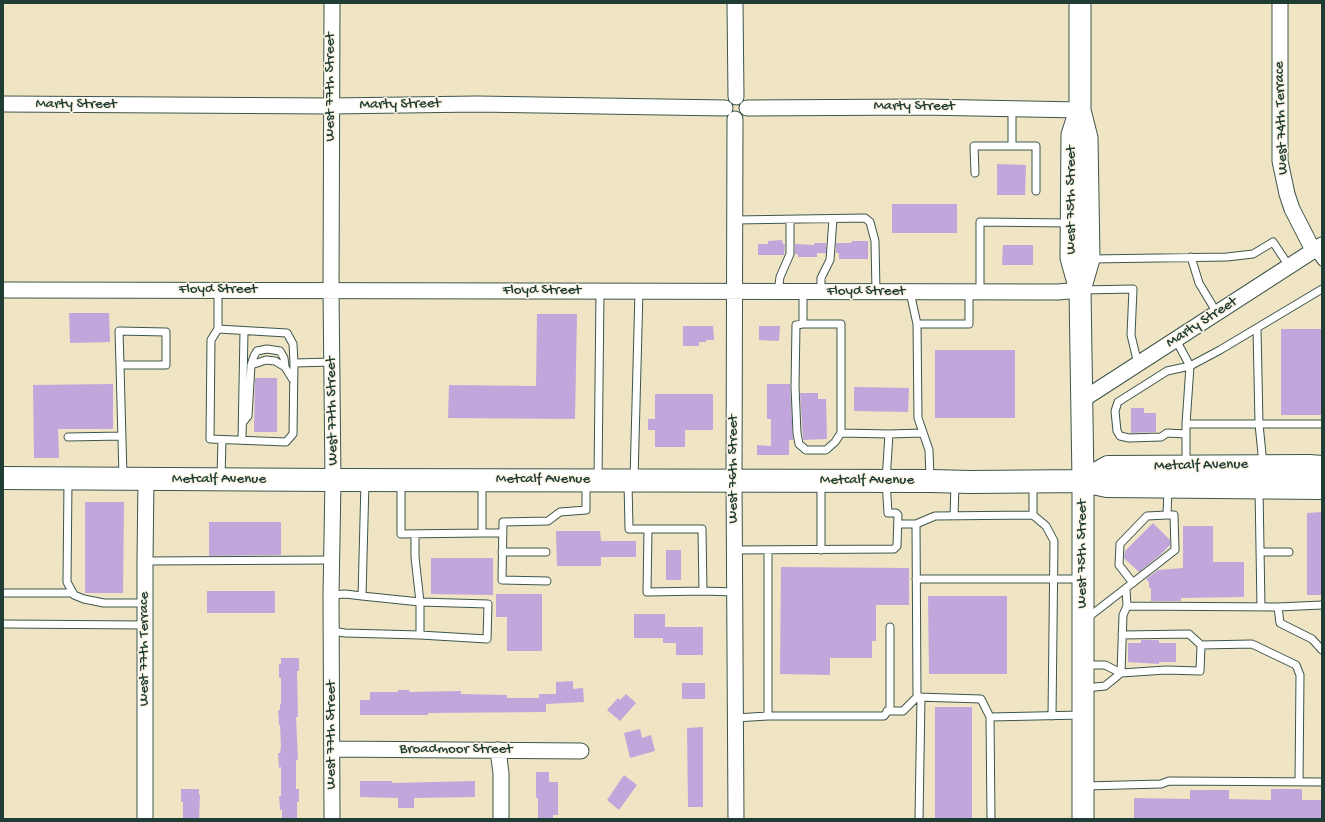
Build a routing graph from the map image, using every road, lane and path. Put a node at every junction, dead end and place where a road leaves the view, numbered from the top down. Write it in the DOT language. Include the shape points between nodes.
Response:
graph roads {
  1 [pos="332,3"];
  2 [pos="735,3"];
  3 [pos="1080,3"];
  4 [pos="1280,3"];
  5 [pos="736,97"];
  6 [pos="3,104"];
  7 [pos="331,106"];
  8 [pos="725,108"];
  9 [pos="747,108"];
  10 [pos="1012,108"];
  11 [pos="1080,110"];
  12 [pos="735,119"];
  13 [pos="1012,146"];
  14 [pos="975,173"];
  15 [pos="1036,191"];
  16 [pos="832,219"];
  17 [pos="735,220"];
  18 [pos="790,220"];
  19 [pos="1071,223"];
  20 [pos="1319,253"];
  21 [pos="1190,257"];
  22 [pos="1089,259"];
  23 [pos="1289,266"];
  24 [pos="1322,289"];
  25 [pos="3,290"];
  26 [pos="218,290"];
  27 [pos="331,290"];
  28 [pos="1080,290"];
  29 [pos="600,291"];
  30 [pos="639,291"];
  31 [pos="734,291"];
  32 [pos="778,292"];
  33 [pos="803,292"];
  34 [pos="821,292"];
  35 [pos="876,292"];
  36 [pos="910,292"];
  37 [pos="974,292"];
  38 [pos="1217,313"];
  39 [pos="803,324"];
  40 [pos="917,324"];
  41 [pos="1257,328"];
  42 [pos="218,329"];
  43 [pos="244,331"];
  44 [pos="1176,340"];
  45 [pos="332,362"];
  46 [pos="294,363"];
  47 [pos="1138,364"];
  48 [pos="120,365"];
  49 [pos="251,365"];
  50 [pos="1190,366"];
  51 [pos="285,367"];
  52 [pos="294,381"];
  53 [pos="1082,400"];
  54 [pos="243,422"];
  55 [pos="1186,424"];
  56 [pos="1259,424"];
  57 [pos="1322,424"];
  58 [pos="840,433"];
  59 [pos="922,433"];
  60 [pos="889,434"];
  61 [pos="1186,434"];
  62 [pos="122,436"];
  63 [pos="68,437"];
  64 [pos="222,440"];
  65 [pos="242,440"];
  66 [pos="1263,466"];
  67 [pos="1186,467"];
  68 [pos="1322,467"];
  69 [pos="3,478"];
  70 [pos="68,478"];
  71 [pos="123,479"];
  72 [pos="146,479"];
  73 [pos="401,479"];
  74 [pos="221,480"];
  75 [pos="333,480"];
  76 [pos="365,480"];
  77 [pos="482,480"];
  78 [pos="592,480"];
  79 [pos="631,480"];
  80 [pos="734,480"];
  81 [pos="821,481"];
  82 [pos="886,481"];
  83 [pos="930,481"];
  84 [pos="1034,481"];
  85 [pos="1083,481"];
  86 [pos="955,482"];
  87 [pos="1168,487"];
  88 [pos="1259,488"];
  89 [pos="1322,488"];
  90 [pos="1033,515"];
  91 [pos="1167,515"];
  92 [pos="954,516"];
  93 [pos="898,524"];
  94 [pos="916,524"];
  95 [pos="648,529"];
  96 [pos="482,533"];
  97 [pos="503,533"];
  98 [pos="415,534"];
  99 [pos="734,550"];
  100 [pos="768,550"];
  101 [pos="821,550"];
  102 [pos="502,552"];
  103 [pos="546,552"];
  104 [pos="1260,552"];
  105 [pos="1289,552"];
  106 [pos="332,560"];
  107 [pos="145,561"];
  108 [pos="916,579"];
  109 [pos="1053,579"];
  110 [pos="1083,579"];
  111 [pos="547,581"];
  112 [pos="1133,583"];
  113 [pos="1126,589"];
  114 [pos="703,591"];
  115 [pos="734,592"];
  116 [pos="3,593"];
  117 [pos="73,593"];
  118 [pos="331,595"];
  119 [pos="362,596"];
  120 [pos="145,602"];
  121 [pos="420,602"];
  122 [pos="1322,605"];
  123 [pos="1127,606"];
  124 [pos="1261,606"];
  125 [pos="1278,606"];
  126 [pos="1083,621"];
  127 [pos="3,624"];
  128 [pos="145,625"];
  129 [pos="890,626"];
  130 [pos="332,631"];
  131 [pos="420,635"];
  132 [pos="1122,635"];
  133 [pos="1201,645"];
  134 [pos="1322,650"];
  135 [pos="1083,665"];
  136 [pos="1121,673"];
  137 [pos="1083,688"];
  138 [pos="919,697"];
  139 [pos="887,711"];
  140 [pos="1083,715"];
  141 [pos="768,716"];
  142 [pos="1052,716"];
  143 [pos="990,717"];
  144 [pos="735,718"];
  145 [pos="332,749"];
  146 [pos="498,750"];
  147 [pos="581,750"];
  148 [pos="1299,782"];
  149 [pos="1322,782"];
  150 [pos="1083,786"];
  151 [pos="145,819"];
  152 [pos="332,819"];
  153 [pos="501,819"];
  154 [pos="736,819"];
  155 [pos="919,819"];
  156 [pos="991,819"];
  157 [pos="1083,819"];
  1 -- 7 [label="street, West 77th Street"];
  2 -- 5 [label="street"];
  3 -- 11 [label="main road, West 75th Street"];
  4 -- 20 [label="street, West 74th Terrace" via="1280,161 1286,194 1292,209"];
  5 -- 8 [label="street" via="729,98"];
  5 -- 9 [label="street" via="746,102"];
  6 -- 7 [label="street, Marty Street"];
  7 -- 8 [label="street, Marty Street" via="477,104"];
  7 -- 27 [label="street, West 77th Street"];
  8 -- 12 [label="street" via="727,115"];
  9 -- 10 [label="street, Marty Street"];
  9 -- 12 [label="street" via="746,114"];
  10 -- 11 [label="street, Marty Street"];
  10 -- 13 [label="lane"];
  11 -- 19 [label="main road, West 75th Street" via="1072,135"];
  11 -- 22 [label="main road, West 75th Street" via="1087,138"];
  12 -- 17 [label="street, West 76th Street"];
  13 -- 14 [label="lane" via="974,146"];
  13 -- 15 [label="lane" via="1036,146"];
  16 -- 18 [label="lane"];
  16 -- 34 [label="lane" via="830,260 821,278"];
  16 -- 35 [label="lane" via="865,218 870,222 875,240"];
  17 -- 18 [label="lane"];
  17 -- 31 [label="street, West 76th Street"];
  18 -- 32 [label="lane" via="790,254 780,277"];
  19 -- 28 [label="main road, West 75th Street" via="1071,258"];
  19 -- 37 [label="lane" via="980,222"];
  20 -- 23 [label="street, Marty Street"];
  21 -- 22 [label="lane"];
  21 -- 23 [label="lane" via="1253,254 1273,242"];
  21 -- 38 [label="lane" via="1199,283"];
  22 -- 28 [label="main road, West 75th Street"];
  23 -- 38 [label="street, Marty Street"];
  24 -- 41 [label="lane"];
  25 -- 26 [label="street, Floyd Street"];
  26 -- 27 [label="street, Floyd Street"];
  26 -- 42 [label="lane"];
  27 -- 29 [label="street, Floyd Street"];
  27 -- 45 [label="street, West 77th Street"];
  28 -- 37 [label="street, Floyd Street"];
  28 -- 47 [label="lane" via="1133,289 1131,335"];
  28 -- 53 [label="main road, West 75th Street"];
  29 -- 30 [label="street, Floyd Street"];
  29 -- 78 [label="lane"];
  30 -- 31 [label="street, Floyd Street"];
  30 -- 79 [label="lane"];
  31 -- 32 [label="street, Floyd Street"];
  31 -- 80 [label="street, West 76th Street"];
  32 -- 33 [label="street, Floyd Street"];
  33 -- 34 [label="street, Floyd Street"];
  33 -- 39 [label="lane"];
  34 -- 35 [label="street, Floyd Street"];
  35 -- 36 [label="street, Floyd Street"];
  36 -- 37 [label="street, Floyd Street"];
  36 -- 40 [label="lane"];
  37 -- 40 [label="lane" via="969,324"];
  38 -- 44 [label="street, Marty Street"];
  39 -- 58 [label="lane" via="840,324"];
  39 -- 58 [label="lane" via="796,325 795,387 799,444 806,450 826,450"];
  40 -- 59 [label="lane" via="918,418"];
  41 -- 50 [label="lane"];
  41 -- 56 [label="lane"];
  42 -- 43 [label="lane"];
  42 -- 64 [label="lane" via="211,340 210,439"];
  43 -- 46 [label="lane" via="287,333 293,344"];
  43 -- 54 [label="lane"];
  44 -- 47 [label="street, Marty Street"];
  44 -- 50 [label="lane"];
  45 -- 46 [label="lane"];
  45 -- 75 [label="street, West 77th Street"];
  46 -- 52 [label="lane"];
  47 -- 53 [label="street, Marty Street"];
  48 -- 48 [label="lane" via="166,365 166,332 119,331"];
  48 -- 62 [label="lane"];
  49 -- 51 [label="lane" via="266,360 275,361"];
  49 -- 51 [label="lane" via="257,351 267,348 280,351"];
  49 -- 54 [label="lane" via="248,416"];
  50 -- 55 [label="lane"];
  50 -- 61 [label="lane" via="1167,371 1118,402 1116,411 1117,431 1120,436 1129,438 1161,437 1167,433"];
  51 -- 52 [label="lane"];
  52 -- 65 [label="lane" via="293,434 286,442"];
  53 -- 85 [label="main road, West 75th Street"];
  54 -- 65 [label="lane"];
  55 -- 56 [label="lane"];
  55 -- 61 [label="lane"];
  56 -- 57 [label="lane"];
  56 -- 66 [label="lane"];
  58 -- 60 [label="lane"];
  59 -- 60 [label="lane"];
  59 -- 83 [label="lane" via="929,450"];
  60 -- 82 [label="lane"];
  61 -- 67 [label="lane"];
  62 -- 63 [label="lane"];
  62 -- 71 [label="lane"];
  64 -- 65 [label="lane"];
  64 -- 74 [label="lane"];
  66 -- 67 [label="main road, Metcalf Avenue"];
  66 -- 68 [label="main road, Metcalf Avenue"];
  67 -- 85 [label="main road, Metcalf Avenue" via="1108,467"];
  69 -- 70 [label="main road, Metcalf Avenue"];
  70 -- 71 [label="main road, Metcalf Avenue"];
  70 -- 117 [label="lane" via="67,582"];
  71 -- 72 [label="main road, Metcalf Avenue"];
  72 -- 74 [label="main road, Metcalf Avenue"];
  72 -- 107 [label="street, West 77th Terrace"];
  73 -- 76 [label="main road, Metcalf Avenue"];
  73 -- 77 [label="main road, Metcalf Avenue"];
  73 -- 98 [label="lane" via="401,534"];
  74 -- 75 [label="main road, Metcalf Avenue"];
  75 -- 76 [label="main road, Metcalf Avenue"];
  75 -- 106 [label="street, West 77th Street"];
  76 -- 119 [label="lane"];
  77 -- 78 [label="main road, Metcalf Avenue"];
  77 -- 96 [label="lane"];
  78 -- 79 [label="main road, Metcalf Avenue"];
  78 -- 97 [label="lane" via="586,510 560,512 548,521 503,522"];
  79 -- 80 [label="main road, Metcalf Avenue"];
  79 -- 95 [label="lane" via="629,529"];
  80 -- 81 [label="main road, Metcalf Avenue"];
  80 -- 99 [label="street, West 76th Street"];
  81 -- 82 [label="main road, Metcalf Avenue"];
  81 -- 101 [label="lane"];
  82 -- 83 [label="main road, Metcalf Avenue"];
  82 -- 93 [label="lane" via="888,513 898,515"];
  83 -- 86 [label="main road, Metcalf Avenue"];
  84 -- 85 [label="main road, Metcalf Avenue"];
  84 -- 86 [label="main road, Metcalf Avenue"];
  84 -- 90 [label="lane"];
  85 -- 87 [label="main road, Metcalf Avenue" via="1107,486"];
  85 -- 110 [label="main road, West 75th Street"];
  86 -- 92 [label="lane"];
  87 -- 88 [label="main road, Metcalf Avenue"];
  87 -- 91 [label="lane"];
  88 -- 89 [label="main road, Metcalf Avenue"];
  88 -- 104 [label="lane"];
  90 -- 92 [label="lane"];
  90 -- 109 [label="lane" via="1046,526 1054,541"];
  91 -- 112 [label="lane" via="1174,515 1175,550"];
  91 -- 112 [label="lane" via="1148,516 1120,544 1119,565"];
  92 -- 94 [label="lane" via="935,516"];
  93 -- 94 [label="lane"];
  93 -- 101 [label="lane" via="897,546 894,549"];
  94 -- 108 [label="lane"];
  95 -- 114 [label="lane" via="702,529"];
  95 -- 114 [label="lane" via="647,592"];
  96 -- 97 [label="lane"];
  96 -- 98 [label="lane"];
  97 -- 102 [label="lane"];
  98 -- 121 [label="lane"];
  99 -- 100 [label="lane"];
  99 -- 115 [label="street, West 76th Street"];
  100 -- 101 [label="lane"];
  100 -- 141 [label="lane"];
  102 -- 103 [label="lane"];
  102 -- 111 [label="lane" via="502,580"];
  104 -- 105 [label="lane"];
  104 -- 124 [label="lane"];
  106 -- 107 [label="lane"];
  106 -- 118 [label="street, West 77th Street"];
  107 -- 120 [label="street, West 77th Terrace"];
  108 -- 109 [label="lane"];
  108 -- 138 [label="lane"];
  109 -- 110 [label="lane"];
  109 -- 142 [label="lane"];
  110 -- 126 [label="main road, West 75th Street"];
  112 -- 113 [label="lane"];
  113 -- 123 [label="lane"];
  113 -- 126 [label="lane"];
  114 -- 115 [label="lane"];
  115 -- 144 [label="street, West 76th Street"];
  116 -- 117 [label="lane"];
  117 -- 120 [label="lane" via="84,600 104,603"];
  118 -- 119 [label="lane"];
  118 -- 130 [label="street, West 77th Street"];
  119 -- 121 [label="lane"];
  120 -- 128 [label="street, West 77th Terrace"];
  121 -- 131 [label="lane"];
  121 -- 131 [label="lane" via="488,604 487,639"];
  122 -- 125 [label="lane"];
  123 -- 124 [label="lane"];
  123 -- 132 [label="lane" via="1123,615"];
  124 -- 125 [label="lane"];
  125 -- 134 [label="lane" via="1280,623 1312,639"];
  126 -- 135 [label="main road, West 75th Street"];
  127 -- 128 [label="lane"];
  128 -- 151 [label="street, West 77th Terrace"];
  129 -- 139 [label="lane" via="890,708"];
  130 -- 131 [label="lane"];
  130 -- 145 [label="street, West 77th Street"];
  132 -- 133 [label="lane" via="1189,634"];
  132 -- 136 [label="lane"];
  133 -- 136 [label="lane" via="1200,670"];
  133 -- 148 [label="lane" via="1252,644 1296,665 1300,675"];
  135 -- 136 [label="lane" via="1105,665"];
  135 -- 137 [label="main road, West 75th Street"];
  136 -- 137 [label="lane" via="1105,686"];
  137 -- 140 [label="main road, West 75th Street"];
  138 -- 139 [label="lane" via="903,711"];
  138 -- 143 [label="lane" via="981,699"];
  138 -- 155 [label="lane"];
  139 -- 141 [label="lane" via="884,716"];
  140 -- 142 [label="lane"];
  140 -- 150 [label="main road, West 75th Street"];
  141 -- 144 [label="lane"];
  142 -- 143 [label="lane"];
  143 -- 156 [label="lane"];
  144 -- 154 [label="street, West 76th Street"];
  145 -- 146 [label="street, Broadmoor Street"];
  145 -- 152 [label="street, West 77th Street"];
  146 -- 147 [label="street, Broadmoor Street"];
  146 -- 153 [label="street"];
  148 -- 149 [label="lane"];
  148 -- 150 [label="lane" via="1169,781 1161,784"];
  150 -- 157 [label="main road, West 75th Street"];
}
